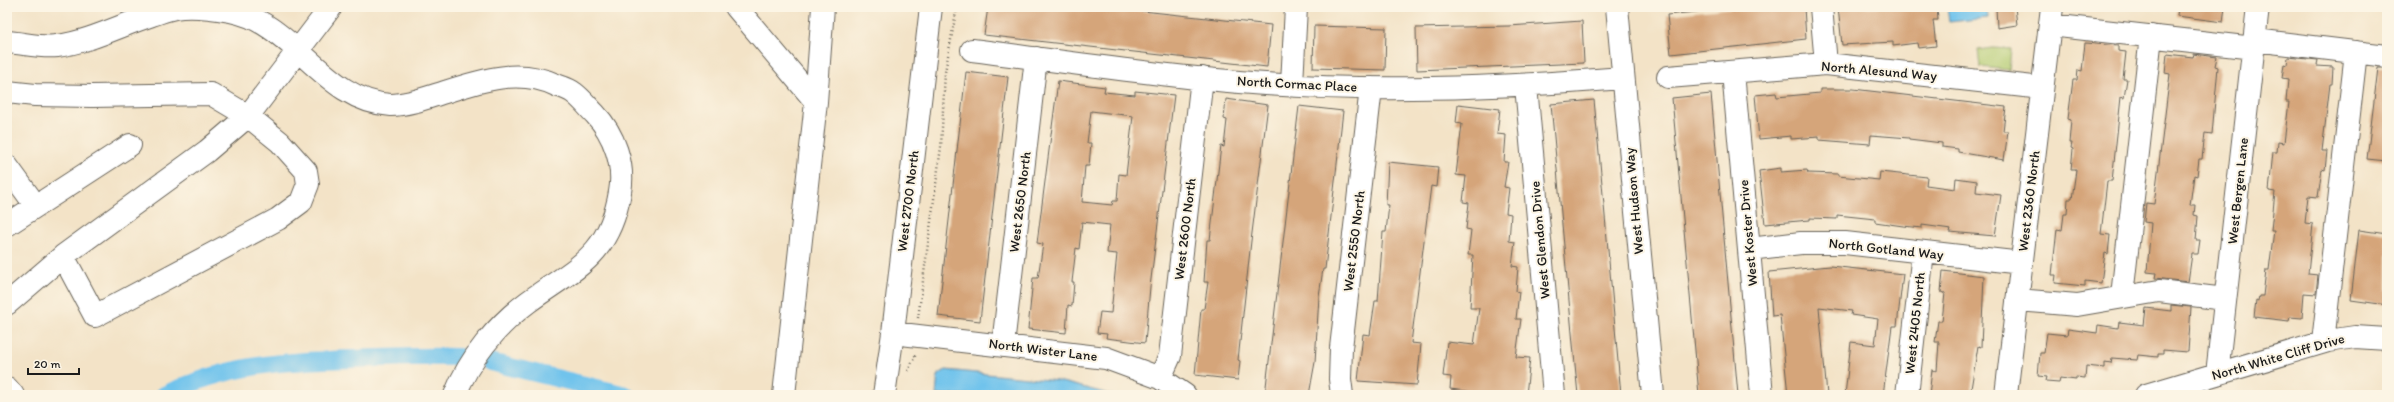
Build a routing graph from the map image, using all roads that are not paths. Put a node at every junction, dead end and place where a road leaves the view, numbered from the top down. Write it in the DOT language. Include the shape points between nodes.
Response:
graph roads {
  1 [pos="332,7"];
  2 [pos="736,7"];
  3 [pos="823,7"];
  4 [pos="931,7"];
  5 [pos="1296,7"];
  6 [pos="1617,7"];
  7 [pos="1821,7"];
  8 [pos="2258,7"];
  9 [pos="2051,16"];
  10 [pos="2151,36"];
  11 [pos="7,42"];
  12 [pos="2254,44"];
  13 [pos="972,50"];
  14 [pos="299,51"];
  15 [pos="2356,52"];
  16 [pos="2387,56"];
  17 [pos="1036,58"];
  18 [pos="1826,64"];
  19 [pos="1733,72"];
  20 [pos="1668,77"];
  21 [pos="1202,78"];
  22 [pos="1623,78"];
  23 [pos="1292,84"];
  24 [pos="1526,86"];
  25 [pos="1371,88"];
  26 [pos="2042,88"];
  27 [pos="7,92"];
  28 [pos="816,102"];
  29 [pos="248,116"];
  30 [pos="130,145"];
  31 [pos="7,166"];
  32 [pos="36,206"];
  33 [pos="7,225"];
  34 [pos="1749,249"];
  35 [pos="1923,252"];
  36 [pos="63,256"];
  37 [pos="2022,263"];
  38 [pos="2122,296"];
  39 [pos="2225,299"];
  40 [pos="2017,300"];
  41 [pos="7,304"];
  42 [pos="893,333"];
  43 [pos="2387,339"];
  44 [pos="2322,342"];
  45 [pos="1003,345"];
  46 [pos="2217,374"];
  47 [pos="1160,378"];
  48 [pos="7,388"];
  49 [pos="13,395"];
  50 [pos="455,395"];
  51 [pos="784,395"];
  52 [pos="884,395"];
  53 [pos="1185,395"];
  54 [pos="1342,395"];
  55 [pos="1554,395"];
  56 [pos="1653,395"];
  57 [pos="1762,395"];
  58 [pos="1907,395"];
  59 [pos="2006,395"];
  60 [pos="2146,395"];
  1 -- 14 [label="street"];
  2 -- 28 [label="street"];
  3 -- 28 [label="street"];
  4 -- 42 [label="street, West 2700 North"];
  5 -- 23 [label="street"];
  6 -- 22 [label="street, West Hudson Way"];
  7 -- 18 [label="street"];
  8 -- 12 [label="street, West Bergen Lane"];
  9 -- 10 [label="street"];
  9 -- 26 [label="street, West 2360 North"];
  10 -- 12 [label="street"];
  10 -- 38 [label="street"];
  11 -- 14 [label="street" via="55,46 90,38 174,8 199,8 233,12 260,21"];
  12 -- 15 [label="street"];
  12 -- 39 [label="street, West Bergen Lane"];
  13 -- 17 [label="street, North Cormac Place"];
  14 -- 29 [label="street"];
  14 -- 50 [label="street" via="333,82 365,98 392,105 430,97 478,81 511,75 544,79 573,92 601,120 621,160 621,190 609,232 584,264 526,303 496,331 462,376"];
  15 -- 16 [label="street"];
  15 -- 44 [label="street"];
  17 -- 21 [label="street, North Cormac Place"];
  17 -- 45 [label="street, West 2650 North"];
  18 -- 19 [label="street, North Alesund Way"];
  18 -- 26 [label="street, North Alesund Way"];
  19 -- 20 [label="street, North Alesund Way"];
  19 -- 34 [label="street, West Koster Drive"];
  21 -- 23 [label="street, North Cormac Place"];
  21 -- 47 [label="street, West 2600 North" via="1170,356"];
  22 -- 24 [label="street, North Cormac Place"];
  22 -- 56 [label="street, West Hudson Way"];
  23 -- 25 [label="street, North Cormac Place"];
  24 -- 25 [label="street, North Cormac Place"];
  24 -- 55 [label="street, West Glendon Drive"];
  25 -- 54 [label="street, West 2550 North" via="1341,348"];
  26 -- 37 [label="street, West 2360 North"];
  27 -- 29 [label="street" via="92,96 211,94"];
  28 -- 51 [label="street"];
  29 -- 36 [label="street" via="207,151"];
  29 -- 36 [label="street" via="280,142 306,171 308,184 301,202 278,220 95,316"];
  30 -- 32 [label="street"];
  31 -- 32 [label="street"];
  32 -- 33 [label="street"];
  34 -- 35 [label="street, North Gotland Way" via="1823,242"];
  34 -- 57 [label="street, West Koster Drive"];
  35 -- 37 [label="street, North Gotland Way"];
  35 -- 58 [label="street, West 2405 North"];
  36 -- 41 [label="street"];
  37 -- 40 [label="street, West 2360 North"];
  38 -- 39 [label="street" via="2159,291"];
  38 -- 40 [label="street" via="2077,306"];
  39 -- 46 [label="street, West Bergen Lane"];
  40 -- 59 [label="street, West 2360 North"];
  42 -- 45 [label="street, North Wister Lane"];
  42 -- 52 [label="street, West 2700 North"];
  43 -- 44 [label="street, North White Cliff Drive" via="2355,337"];
  44 -- 46 [label="street, North White Cliff Drive"];
  45 -- 47 [label="street, North Wister Lane" via="1106,358"];
  46 -- 60 [label="street, North White Cliff Drive"];
  47 -- 53 [label="street, North Wister Lane"];
  48 -- 49 [label="street"];
}
